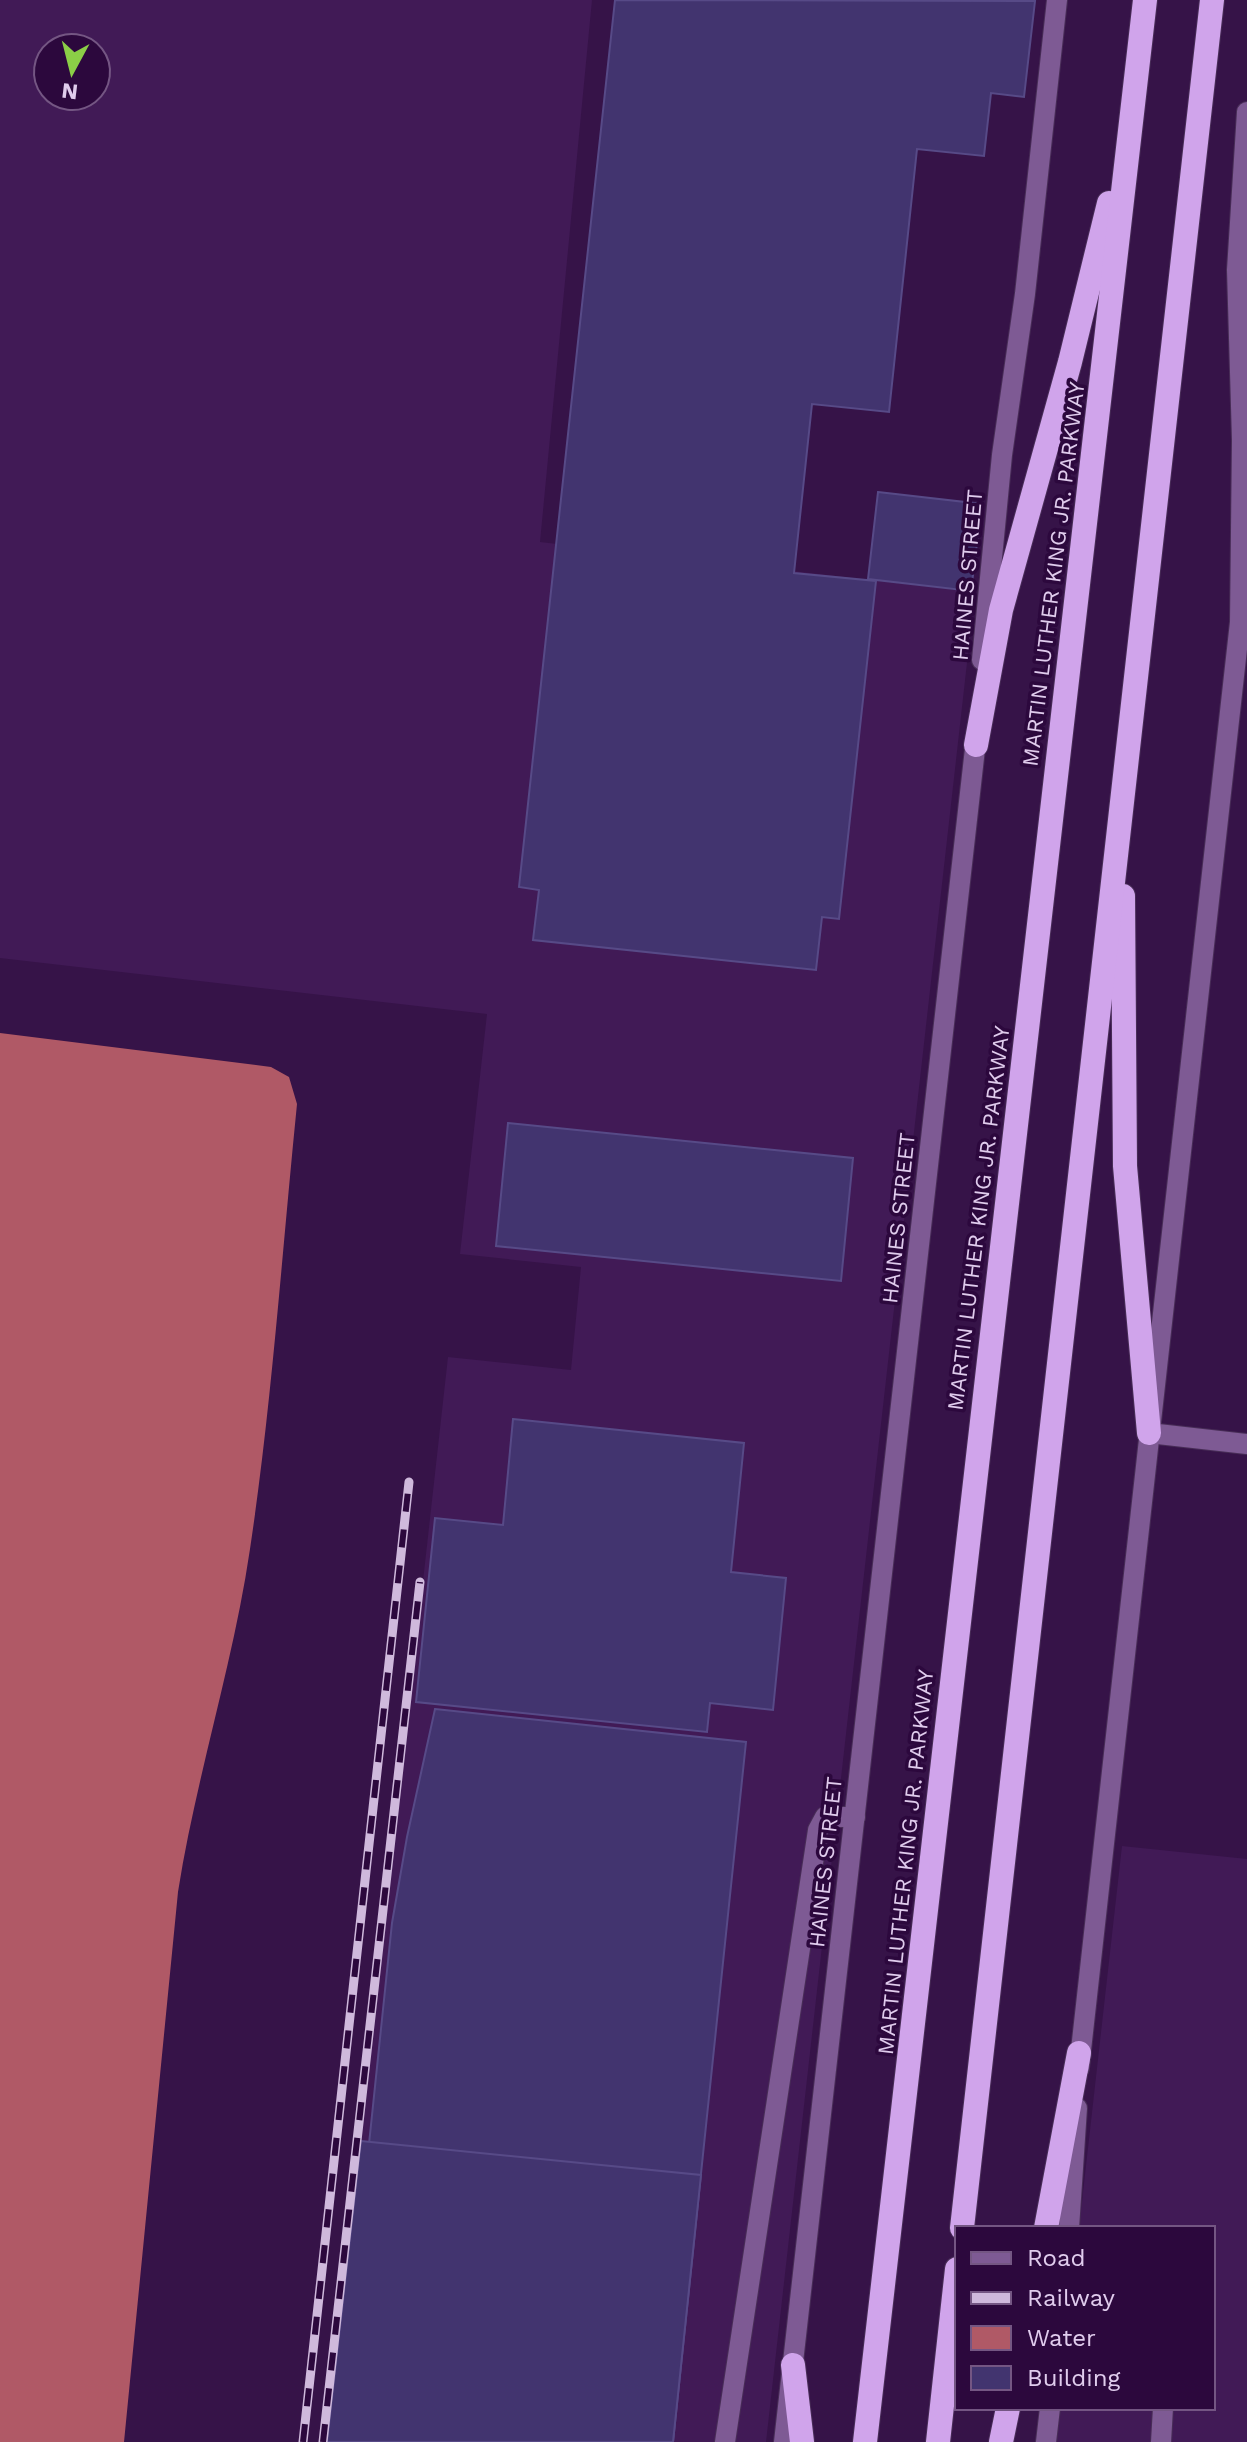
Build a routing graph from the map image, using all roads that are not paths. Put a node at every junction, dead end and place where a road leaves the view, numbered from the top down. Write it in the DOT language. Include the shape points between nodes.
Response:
graph roads {
  1 [pos="1057,0"];
  2 [pos="1145,0"];
  3 [pos="1212,0"];
  4 [pos="1133,103"];
  5 [pos="1247,112"];
  6 [pos="1245,154"];
  7 [pos="1247,571"];
  8 [pos="1240,622"];
  9 [pos="976,745"];
  10 [pos="1123,778"];
  11 [pos="1149,1433"];
  12 [pos="1247,1444"];
  13 [pos="855,1817"];
  14 [pos="1079,2053"];
  15 [pos="962,2226"];
  16 [pos="1046,2226"];
  17 [pos="1071,2226"];
  18 [pos="955,2287"];
  19 [pos="793,2365"];
  20 [pos="1008,2410"];
  21 [pos="1050,2410"];
  22 [pos="1163,2410"];
  23 [pos="725,2442"];
  24 [pos="784,2442"];
  25 [pos="802,2442"];
  26 [pos="865,2442"];
  27 [pos="938,2442"];
  28 [pos="1001,2442"];
  29 [pos="1046,2442"];
  30 [pos="1161,2442"];
  1 -- 9 [label="street, HAINES STREET" via="1002,455"];
  2 -- 4 [label="highway, MARTIN LUTHER KING JR. PARKWAY"];
  3 -- 10 [label="highway"];
  4 -- 9 [label="highway" via="1070,362 1001,610"];
  4 -- 26 [label="highway, MARTIN LUTHER KING JR. PARKWAY"];
  5 -- 6 [label="street"];
  6 -- 8 [label="street" via="1237,270"];
  7 -- 8 [label="street"];
  8 -- 11 [label="street"];
  9 -- 13 [label="street, HAINES STREET"];
  10 -- 11 [label="highway" via="1125,1166"];
  10 -- 15 [label="highway"];
  11 -- 12 [label="street"];
  11 -- 14 [label="street"];
  13 -- 19 [label="street, HAINES STREET"];
  13 -- 23 [label="street" via="825,1817 818,1830"];
  14 -- 16 [label="highway"];
  14 -- 17 [label="street"];
  18 -- 27 [label="highway"];
  19 -- 24 [label="street, HAINES STREET"];
  19 -- 25 [label="highway"];
  20 -- 28 [label="highway"];
  21 -- 29 [label="street"];
  22 -- 30 [label="street"];
}
